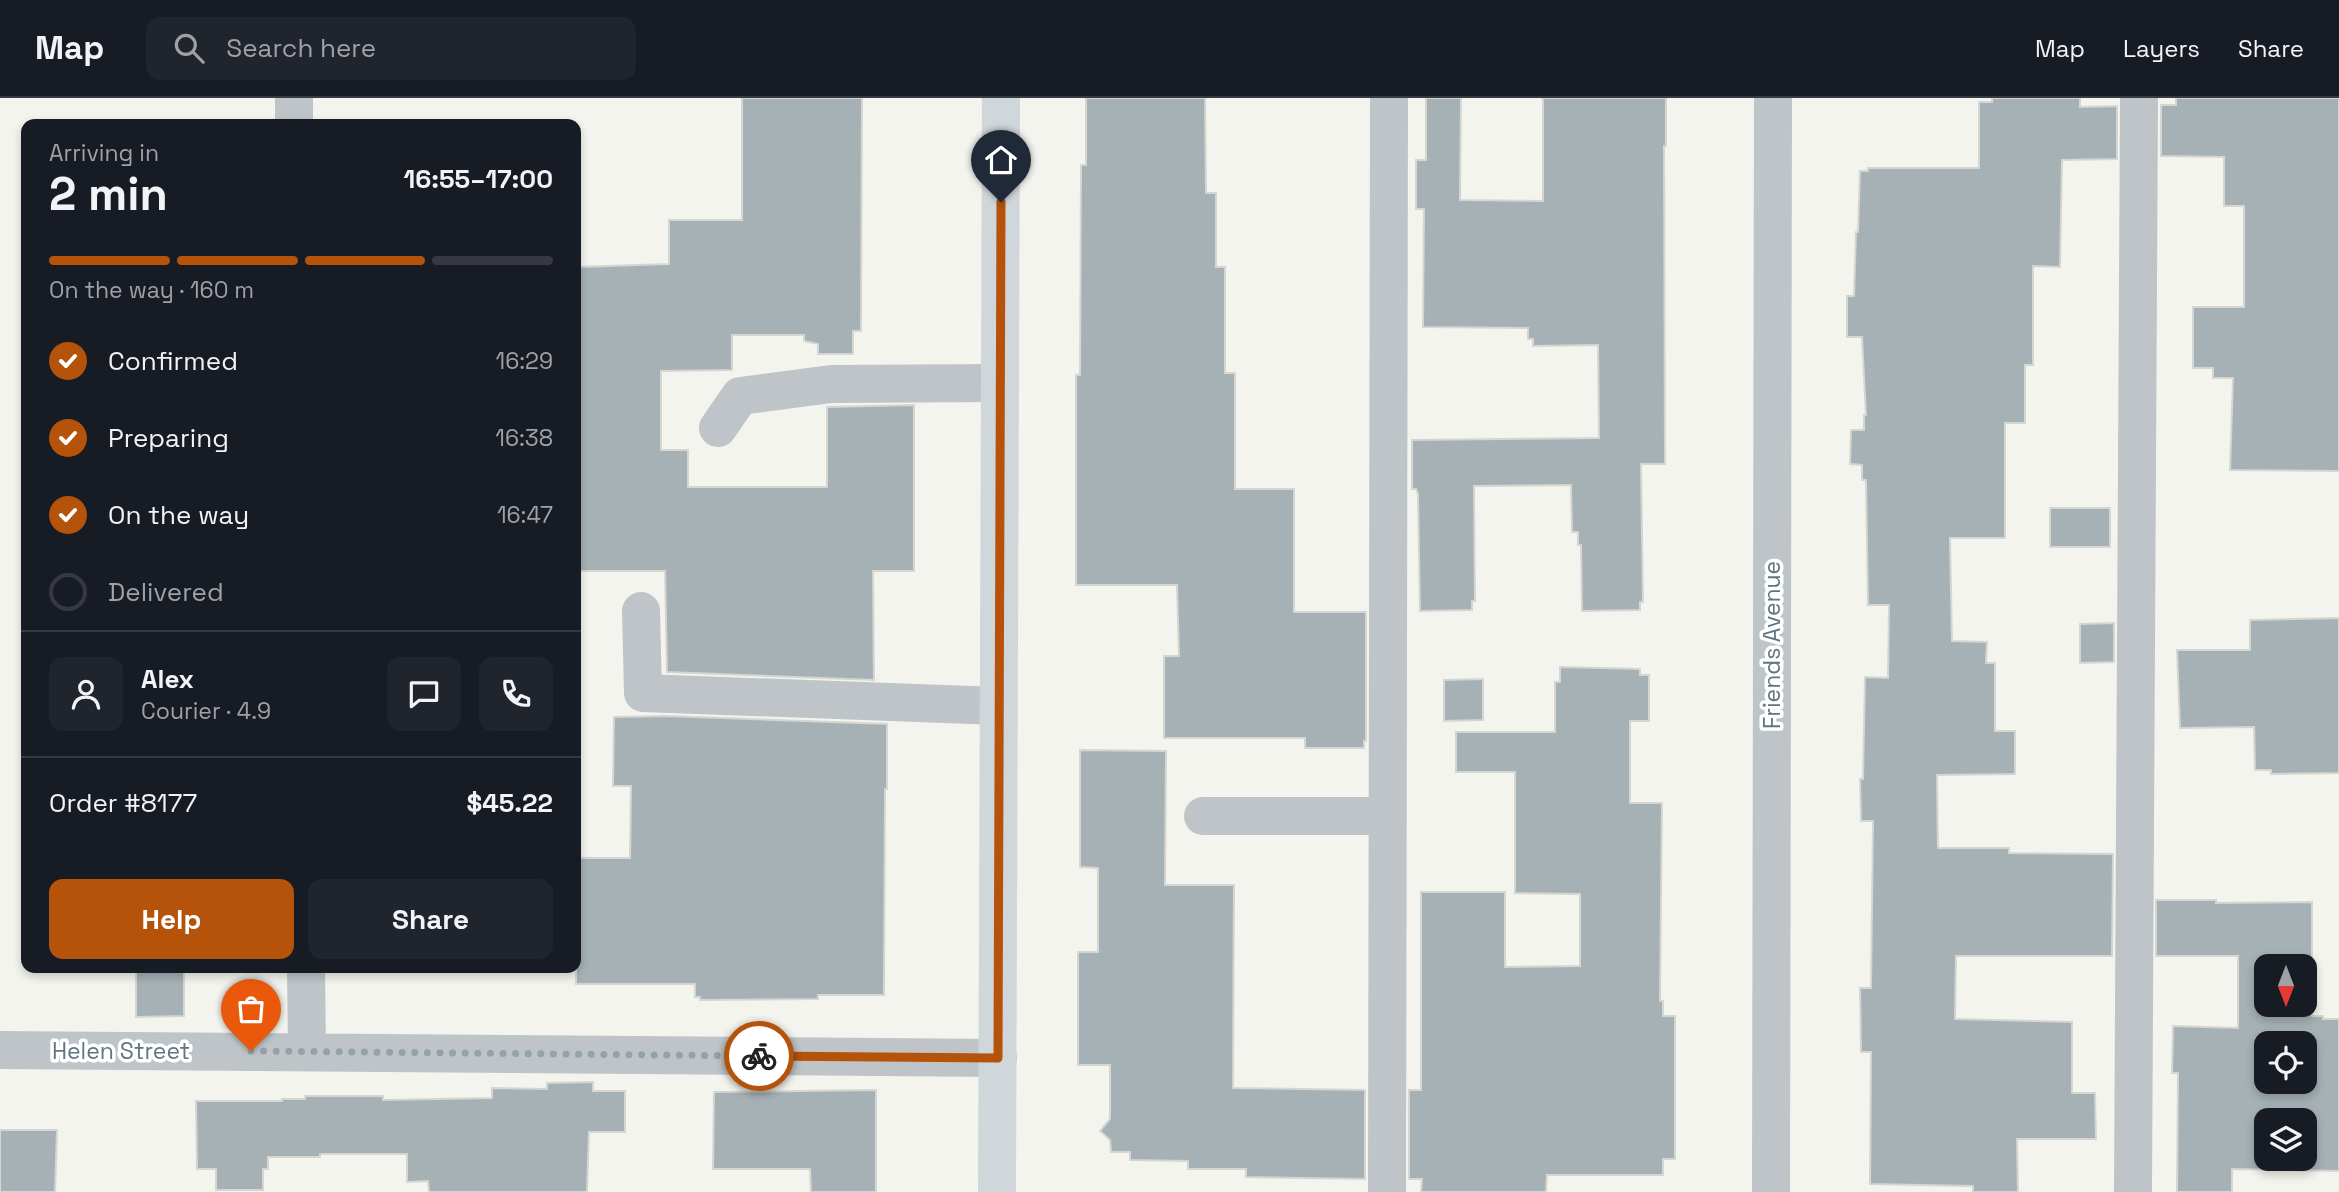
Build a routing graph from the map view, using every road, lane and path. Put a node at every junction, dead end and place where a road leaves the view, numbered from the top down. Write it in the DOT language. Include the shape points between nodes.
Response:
graph roads {
  1 [pos="294,98"];
  2 [pos="1002,98"];
  3 [pos="1389,98"];
  4 [pos="1773,98"];
  5 [pos="2139,98"];
  6 [pos="295,119"];
  7 [pos="1000,383"];
  8 [pos="718,428"];
  9 [pos="641,611"];
  10 [pos="998,706"];
  11 [pos="1203,816"];
  12 [pos="1388,816"];
  13 [pos="306,973"];
  14 [pos="0,1051"];
  15 [pos="307,1052"];
  16 [pos="998,1058"];
  17 [pos="997,1192"];
  18 [pos="1387,1192"];
  19 [pos="1771,1192"];
  20 [pos="2133,1192"];
  1 -- 6 [label="street"];
  2 -- 7 [label="main road"];
  3 -- 12 [label="street"];
  4 -- 19 [label="street, Friends Avenue"];
  5 -- 20 [label="street"];
  7 -- 8 [label="street" via="831,384 740,396"];
  7 -- 10 [label="main road"];
  9 -- 10 [label="street" via="643,693"];
  10 -- 16 [label="main road"];
  11 -- 12 [label="street"];
  12 -- 18 [label="street"];
  13 -- 15 [label="street"];
  14 -- 15 [label="street, Helen Street"];
  15 -- 16 [label="street, Helen Street"];
  16 -- 17 [label="main road"];
}
